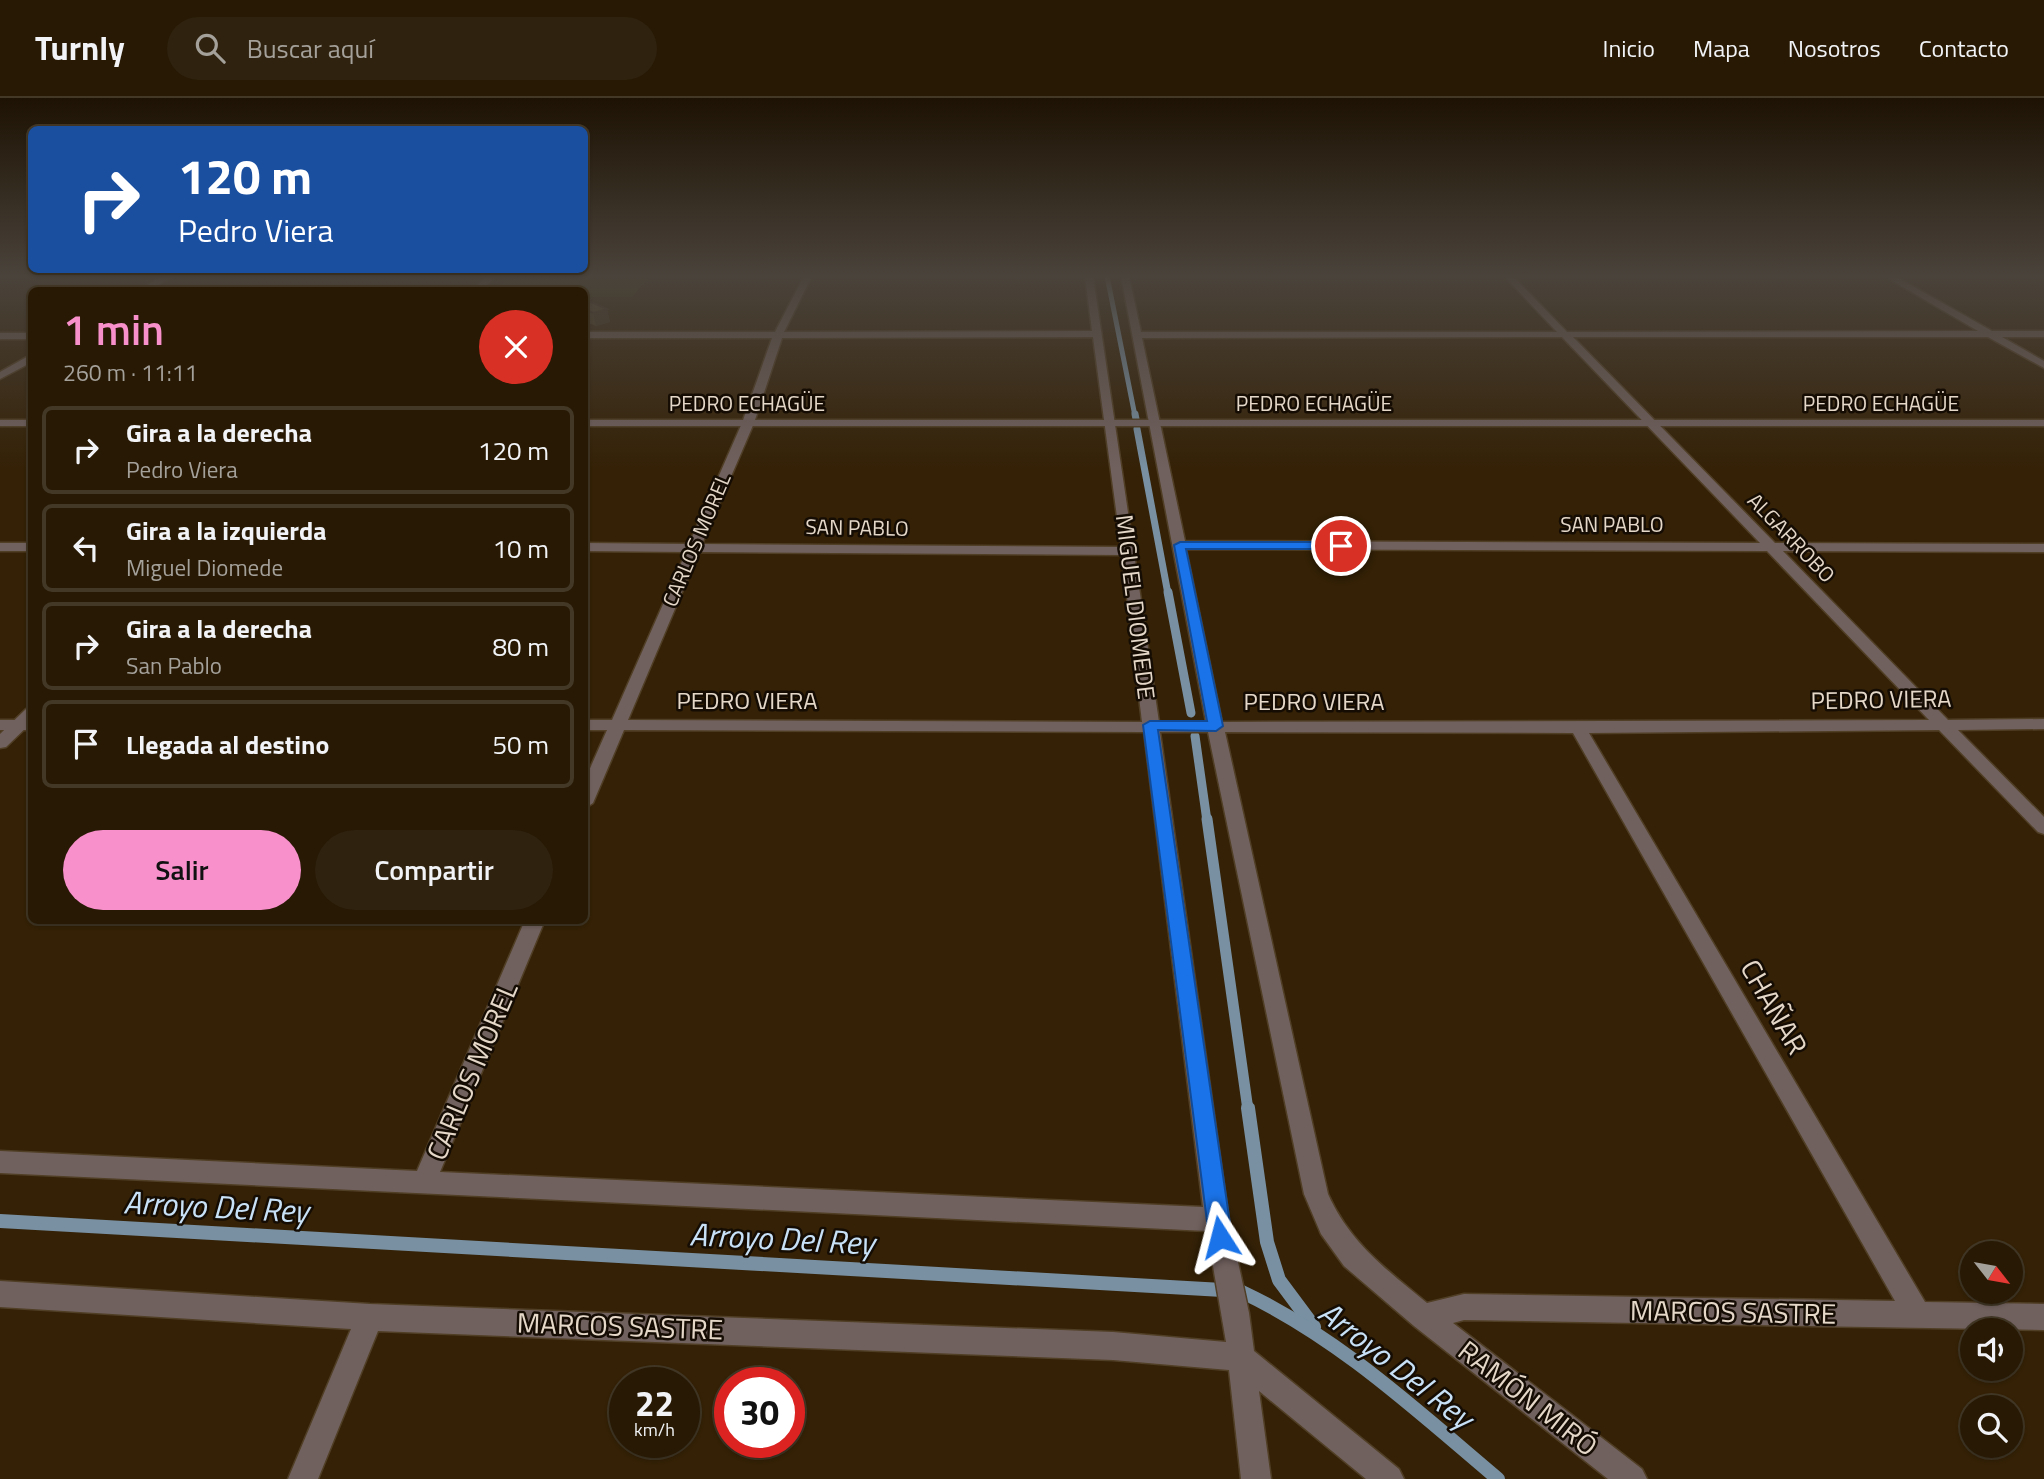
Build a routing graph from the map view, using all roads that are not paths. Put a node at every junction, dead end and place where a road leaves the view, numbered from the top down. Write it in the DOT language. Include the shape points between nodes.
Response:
graph roads {
  1 [pos="776,340"];
  2 [pos="1097,340"];
  3 [pos="1137,340"];
  4 [pos="1568,340"];
  5 [pos="2000,340"];
  6 [pos="28,359"];
  7 [pos="2044,365"];
  8 [pos="0,376"];
  9 [pos="0,423"];
  10 [pos="28,423"];
  11 [pos="588,423"];
  12 [pos="748,423"];
  13 [pos="1153,423"];
  14 [pos="2044,423"];
  15 [pos="1111,424"];
  16 [pos="1652,424"];
  17 [pos="1180,545"];
  18 [pos="0,547"];
  19 [pos="28,547"];
  20 [pos="588,547"];
  21 [pos="695,547"];
  22 [pos="1770,547"];
  23 [pos="2044,548"];
  24 [pos="1129,551"];
  25 [pos="27,721"];
  26 [pos="1942,724"];
  27 [pos="2044,724"];
  28 [pos="0,725"];
  29 [pos="588,725"];
  30 [pos="617,725"];
  31 [pos="1150,725"];
  32 [pos="1216,726"];
  33 [pos="1578,728"];
  34 [pos="0,743"];
  35 [pos="588,794"];
  36 [pos="2044,828"];
  37 [pos="533,924"];
  38 [pos="0,1162"];
  39 [pos="424,1182"];
  40 [pos="1217,1220"];
  41 [pos="0,1294"];
  42 [pos="1918,1315"];
  43 [pos="370,1317"];
  44 [pos="1423,1317"];
  45 [pos="2044,1317"];
  46 [pos="1240,1357"];
  47 [pos="1386,1477"];
  48 [pos="303,1479"];
  49 [pos="1256,1479"];
  50 [pos="1632,1479"];
  1 -- 12 [label="street, CARLOS MOREL"];
  2 -- 15 [label="street, MIGUEL DIOMEDE"];
  3 -- 13 [label="street, MIGUEL DIOMEDE"];
  4 -- 16 [label="street, ALGARROBO"];
  5 -- 7 [label="street"];
  6 -- 8 [label="street"];
  9 -- 10 [label="street"];
  11 -- 12 [label="street, PEDRO ECHAGÜE"];
  12 -- 15 [label="street, PEDRO ECHAGÜE"];
  12 -- 21 [label="street, CARLOS MOREL"];
  13 -- 15 [label="street, PEDRO ECHAGÜE"];
  13 -- 16 [label="street, PEDRO ECHAGÜE"];
  13 -- 17 [label="street, MIGUEL DIOMEDE"];
  14 -- 16 [label="street, PEDRO ECHAGÜE"];
  15 -- 24 [label="street, MIGUEL DIOMEDE"];
  16 -- 22 [label="street, ALGARROBO"];
  17 -- 22 [label="street, SAN PABLO"];
  17 -- 32 [label="street, MIGUEL DIOMEDE"];
  18 -- 19 [label="street"];
  20 -- 21 [label="street, SAN PABLO"];
  21 -- 24 [label="street, SAN PABLO"];
  21 -- 30 [label="street, CARLOS MOREL"];
  22 -- 23 [label="street, SAN PABLO"];
  22 -- 26 [label="street, ALGARROBO"];
  24 -- 31 [label="street, MIGUEL DIOMEDE"];
  25 -- 28 [label="street"];
  25 -- 34 [label="street"];
  26 -- 27 [label="street, PEDRO VIERA"];
  26 -- 33 [label="street, PEDRO VIERA"];
  26 -- 36 [label="street, ALGARROBO"];
  29 -- 30 [label="street, PEDRO VIERA"];
  30 -- 31 [label="street, PEDRO VIERA"];
  30 -- 35 [label="street, CARLOS MOREL"];
  31 -- 32 [label="street, PEDRO VIERA"];
  31 -- 40 [label="street, MIGUEL DIOMEDE"];
  32 -- 33 [label="street, PEDRO VIERA"];
  32 -- 44 [label="street, MIGUEL DIOMEDE" via="1316,1194 1330,1226 1353,1257"];
  33 -- 42 [label="street, CHAÑAR"];
  37 -- 39 [label="street, CARLOS MOREL"];
  38 -- 39 [label="street"];
  39 -- 40 [label="street"];
  40 -- 46 [label="street, MIGUEL DIOMEDE"];
  41 -- 43 [label="street, MARCOS SASTRE"];
  42 -- 44 [label="street, MARCOS SASTRE" via="1464,1307"];
  42 -- 45 [label="street, MARCOS SASTRE"];
  43 -- 46 [label="street, MARCOS SASTRE" via="1113,1346"];
  43 -- 48 [label="street"];
  44 -- 50 [label="street, RAMÓN MIRÓ"];
  46 -- 47 [label="street"];
  46 -- 49 [label="street, MIGUEL DIOMEDE"];
}
